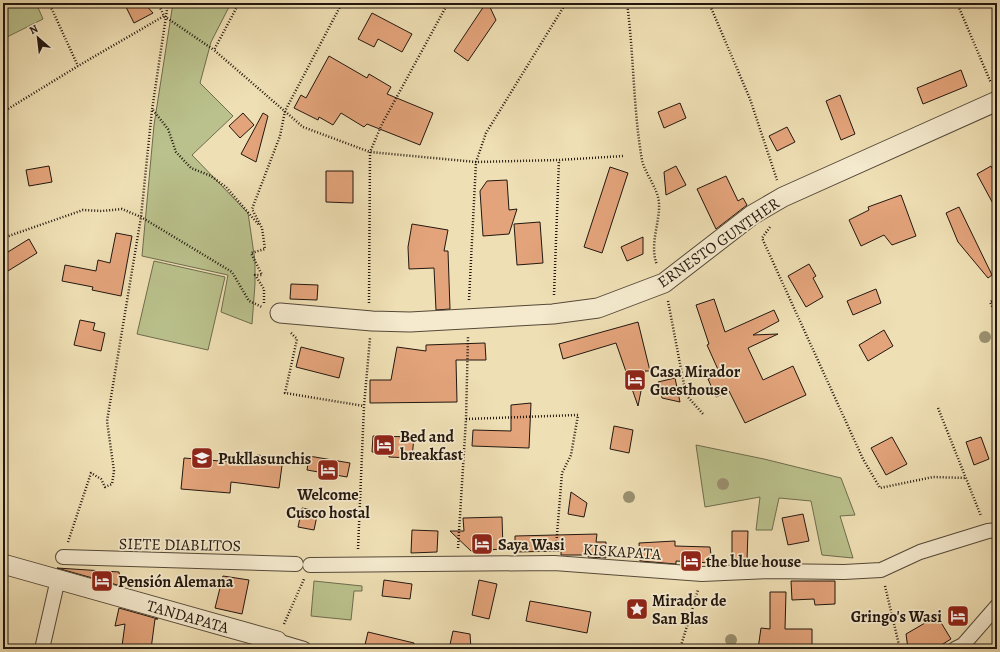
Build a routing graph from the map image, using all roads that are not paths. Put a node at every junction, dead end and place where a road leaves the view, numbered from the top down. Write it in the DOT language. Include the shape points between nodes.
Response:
graph roads {
  1 [pos="995,96"];
  2 [pos="280,313"];
  3 [pos="992,531"];
  4 [pos="63,557"];
  5 [pos="3,564"];
  6 [pos="296,564"];
  7 [pos="310,565"];
  8 [pos="58,579"];
  9 [pos="997,606"];
  10 [pos="279,645"];
  11 [pos="42,649"];
  12 [pos="304,649"];
  13 [pos="955,649"];
  1 -- 2 [label="street, ERNESTO GUNTHER" via="990,106 783,197 752,215 664,283 598,308 553,314 410,322"];
  3 -- 7 [label="street, KISKAPATA" via="920,552 881,570 844,572 768,571 702,574 554,563"];
  4 -- 6 [label="street, SIETE DIABLITOS"];
  5 -- 8 [label="street, TANDAPATA"];
  8 -- 10 [label="street, TANDAPATA"];
  8 -- 11 [label="street"];
  9 -- 13 [label="street" via="963,645"];
  10 -- 12 [label="street, TANDAPATA"];
}
